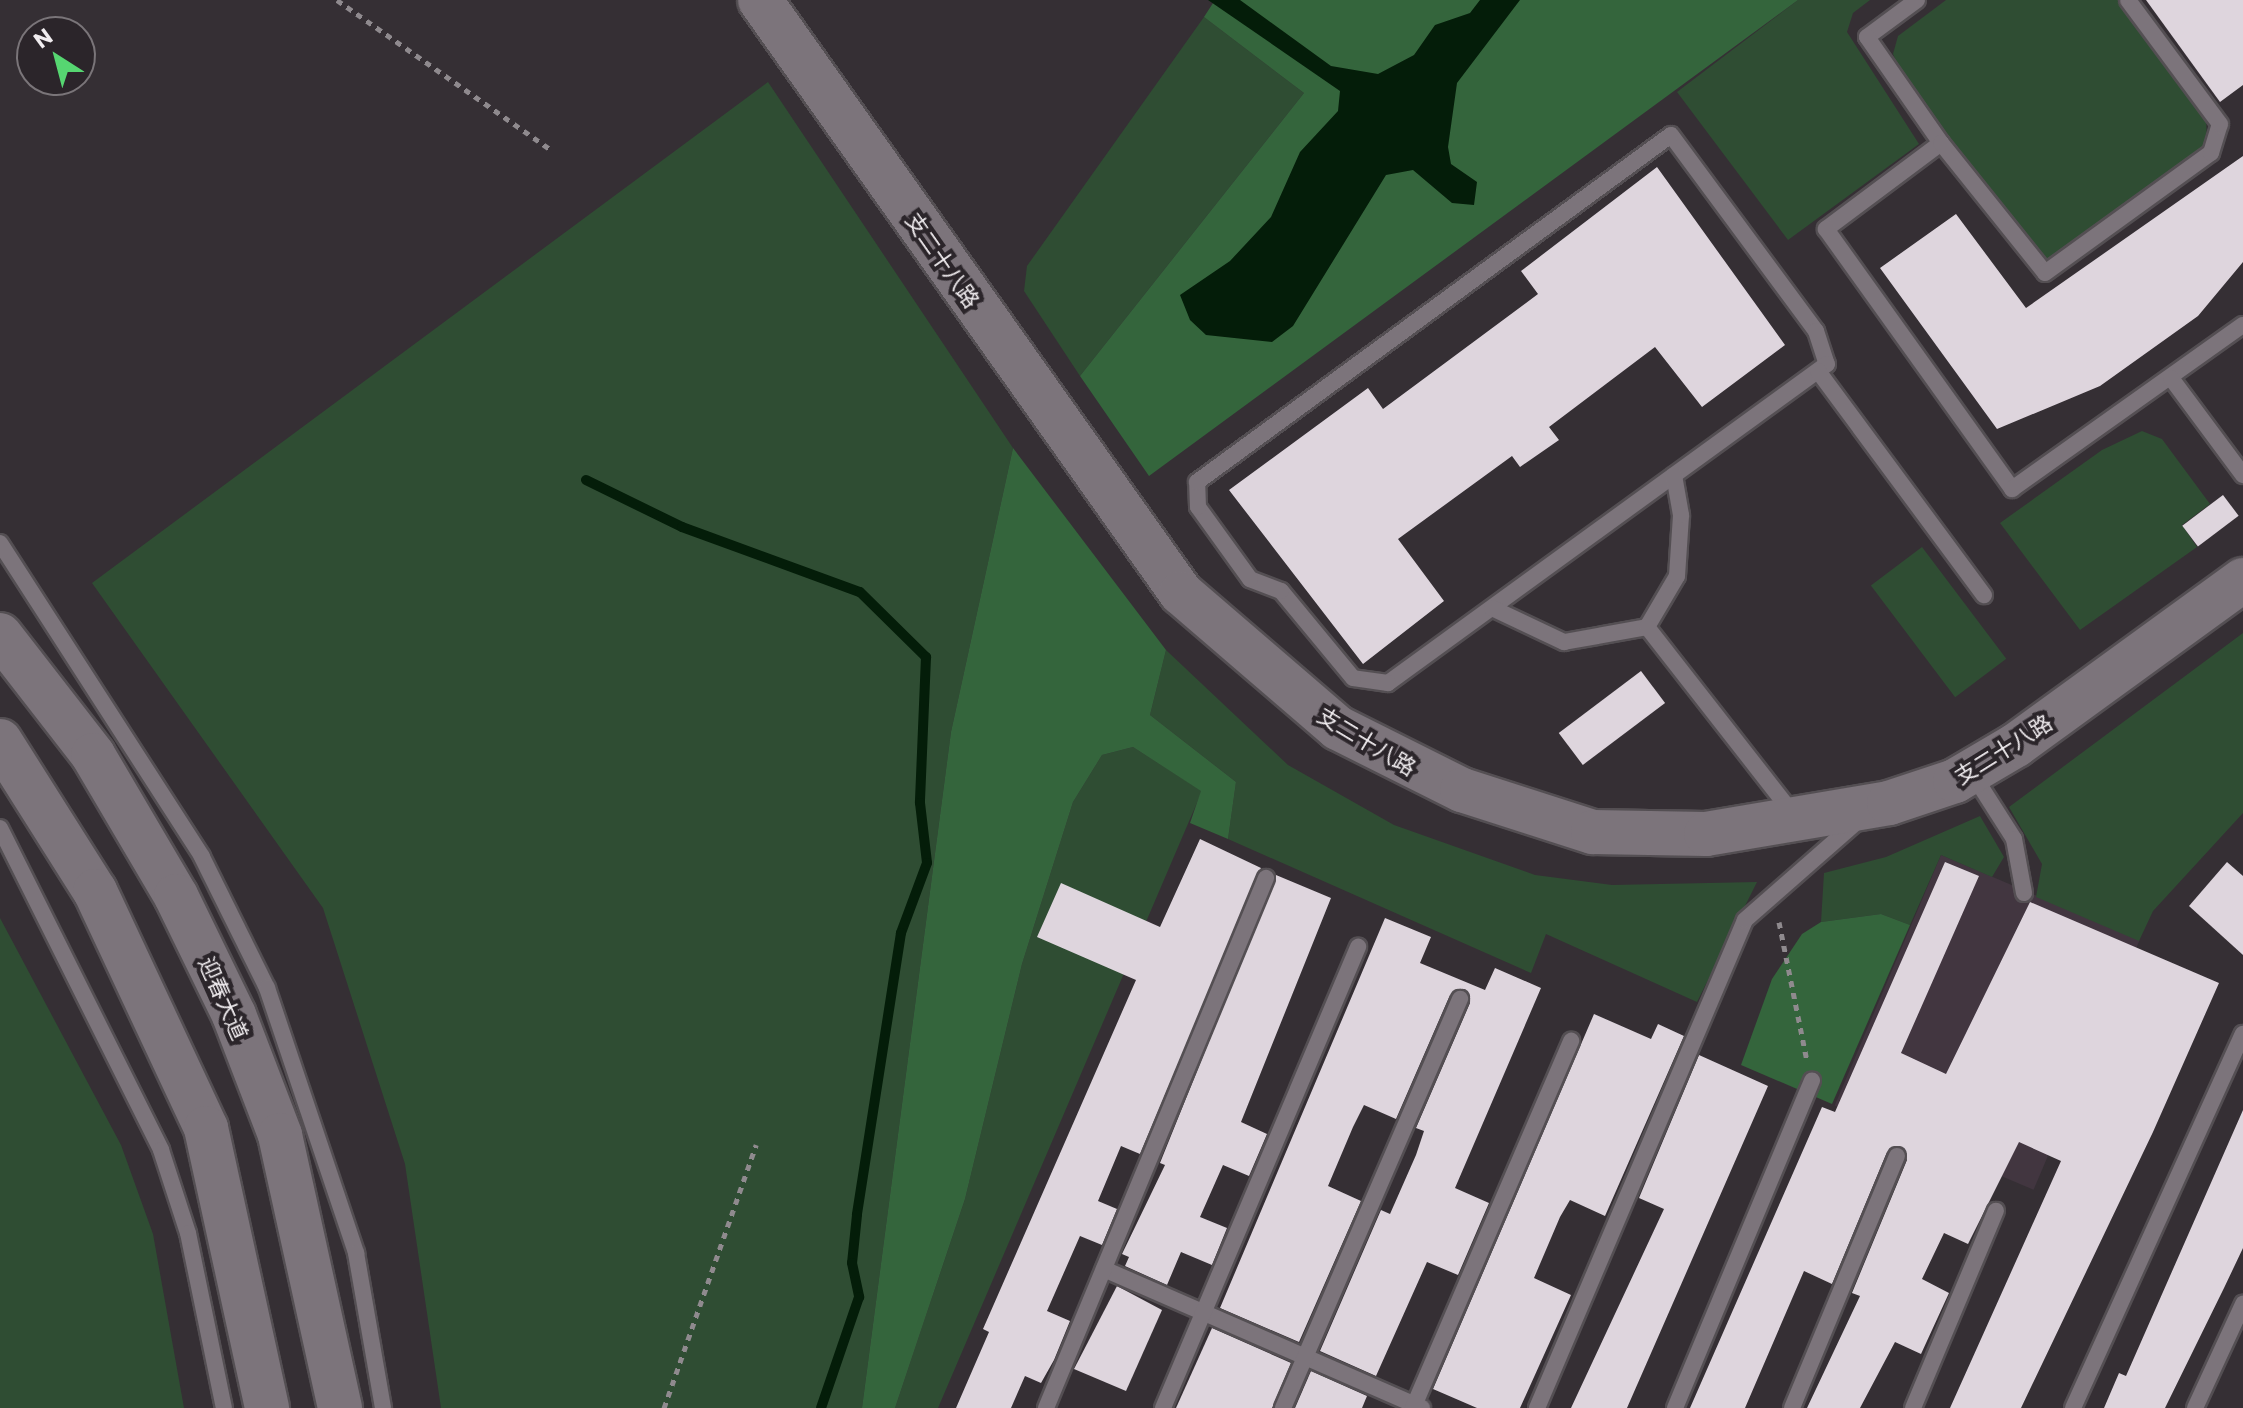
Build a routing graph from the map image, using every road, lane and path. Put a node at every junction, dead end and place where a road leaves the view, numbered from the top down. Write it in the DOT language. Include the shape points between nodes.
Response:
graph roads {
  1 [pos="337,0"];
  2 [pos="760,0"];
  3 [pos="1917,0"];
  4 [pos="2128,0"];
  5 [pos="1941,143"];
  6 [pos="550,149"];
  7 [pos="2243,325"];
  8 [pos="1818,371"];
  9 [pos="2171,378"];
  10 [pos="2243,475"];
  11 [pos="1674,476"];
  12 [pos="0,543"];
  13 [pos="2243,580"];
  14 [pos="1984,595"];
  15 [pos="1492,608"];
  16 [pos="1647,627"];
  17 [pos="0,635"];
  18 [pos="0,741"];
  19 [pos="1971,771"];
  20 [pos="1879,805"];
  21 [pos="1800,823"];
  22 [pos="0,828"];
  23 [pos="1266,878"];
  24 [pos="1776,888"];
  25 [pos="2024,893"];
  26 [pos="1358,947"];
  27 [pos="1460,999"];
  28 [pos="2243,1034"];
  29 [pos="1571,1041"];
  30 [pos="1812,1081"];
  31 [pos="756,1145"];
  32 [pos="1897,1156"];
  33 [pos="1996,1211"];
  34 [pos="1104,1269"];
  35 [pos="2243,1304"];
  36 [pos="1203,1312"];
  37 [pos="1305,1357"];
  38 [pos="1416,1407"];
  39 [pos="224,1408"];
  40 [pos="267,1408"];
  41 [pos="340,1408"];
  42 [pos="383,1408"];
  43 [pos="664,1408"];
  44 [pos="1046,1408"];
  45 [pos="1163,1408"];
  46 [pos="1283,1408"];
  47 [pos="1537,1408"];
  48 [pos="1675,1408"];
  49 [pos="1792,1408"];
  50 [pos="1913,1408"];
  51 [pos="2073,1408"];
  52 [pos="2195,1408"];
  1 -- 6 [label="path"];
  2 -- 21 [label="street, 支二十八路" via="1181,593 1263,672 1396,763 1593,832 1706,834"];
  3 -- 5 [label="lane" via="1867,37"];
  4 -- 5 [label="lane" via="2220,124 2211,153 2045,273"];
  5 -- 9 [label="lane" via="1826,229 2012,489"];
  7 -- 9 [label="lane"];
  8 -- 11 [label="lane"];
  8 -- 14 [label="lane"];
  8 -- 15 [label="lane" via="1827,364 1816,331 1671,135 1197,482 1198,507 1250,579 1281,591 1353,678 1388,683"];
  9 -- 10 [label="lane"];
  11 -- 15 [label="lane"];
  11 -- 16 [label="lane" via="1681,515 1677,576"];
  12 -- 42 [label="lane" via="202,857 267,988 356,1253"];
  13 -- 19 [label="street, 支二十八路"];
  15 -- 16 [label="lane" via="1564,642"];
  16 -- 21 [label="lane"];
  17 -- 41 [label="street, 迎春大道" via="93,755 176,896 234,1015 280,1135"];
  18 -- 40 [label="street" via="95,891 206,1128"];
  19 -- 20 [label="street, 支二十八路"];
  19 -- 25 [label="lane" via="2014,839"];
  20 -- 21 [label="street, 支二十八路"];
  20 -- 24 [label="lane"];
  22 -- 39 [label="lane" via="161,1150 188,1233"];
  23 -- 34 [label="lane"];
  24 -- 30 [label="path" via="1780,942"];
  24 -- 47 [label="lane" via="1745,920"];
  26 -- 36 [label="lane"];
  27 -- 37 [label="lane"];
  28 -- 51 [label="lane"];
  29 -- 38 [label="lane"];
  30 -- 48 [label="lane"];
  31 -- 43 [label="path"];
  32 -- 49 [label="lane"];
  33 -- 50 [label="lane"];
  34 -- 36 [label="lane"];
  34 -- 44 [label="lane"];
  35 -- 52 [label="lane"];
  36 -- 37 [label="lane"];
  36 -- 45 [label="lane"];
  37 -- 38 [label="lane"];
  37 -- 46 [label="lane"];
}
